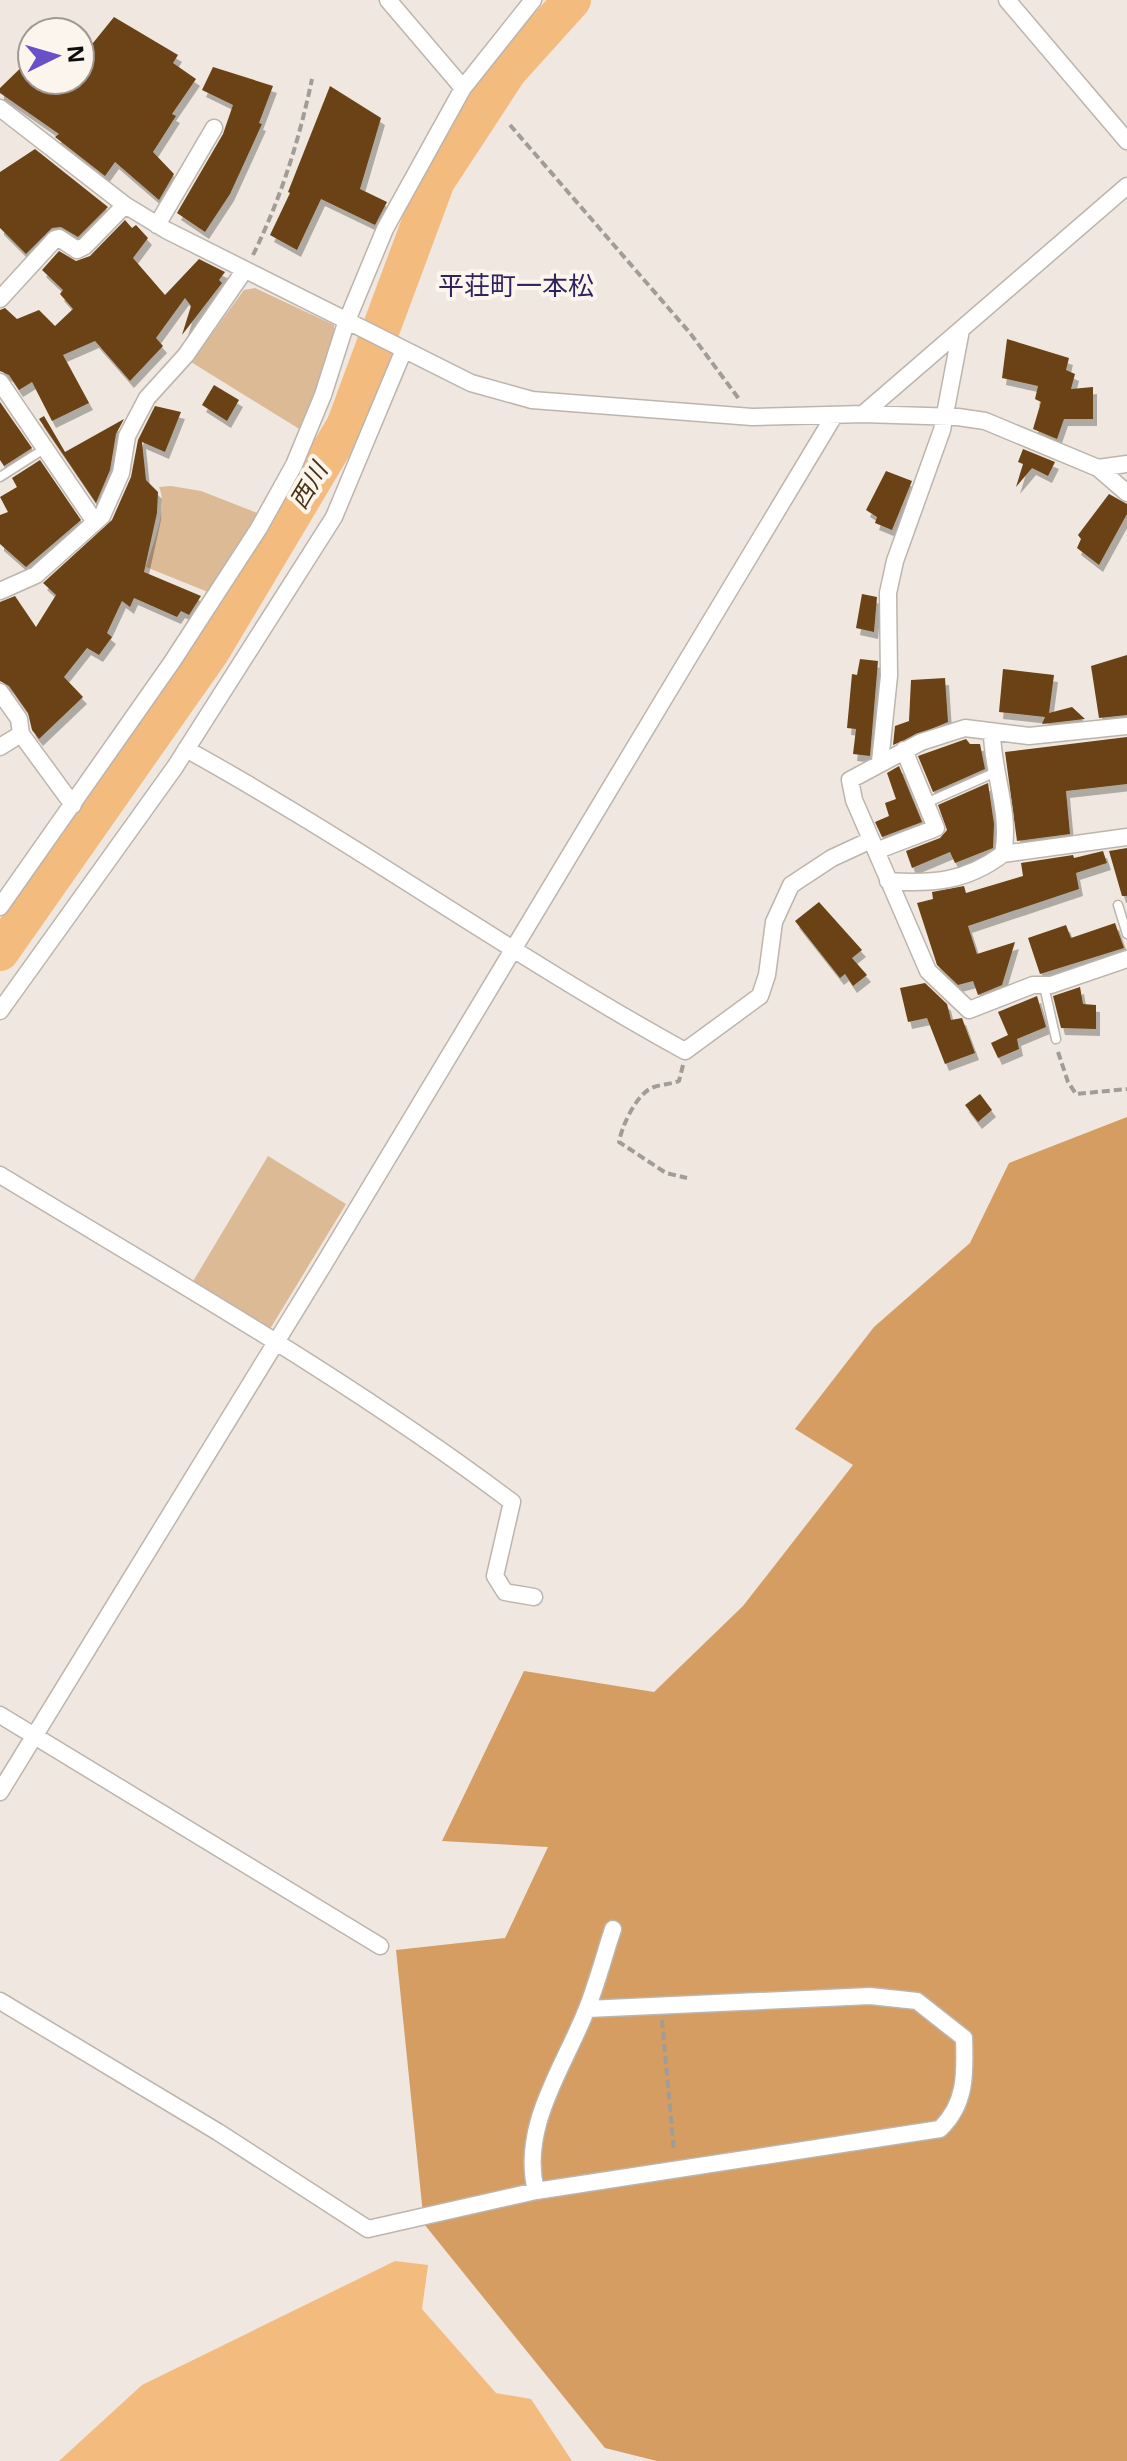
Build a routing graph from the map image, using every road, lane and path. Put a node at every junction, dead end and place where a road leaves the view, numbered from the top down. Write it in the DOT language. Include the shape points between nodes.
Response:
graph roads {
  1 [pos="388,0"];
  2 [pos="533,0"];
  3 [pos="1007,0"];
  4 [pos="312,79"];
  5 [pos="463,88"];
  6 [pos="3,114"];
  7 [pos="510,125"];
  8 [pos="214,128"];
  9 [pos="1127,141"];
  10 [pos="1127,186"];
  11 [pos="125,205"];
  12 [pos="157,225"];
  13 [pos="244,271"];
  14 [pos="0,299"];
  15 [pos="346,323"];
  16 [pos="961,330"];
  17 [pos="403,352"];
  18 [pos="0,382"];
  19 [pos="863,414"];
  20 [pos="834,416"];
  21 [pos="943,416"];
  22 [pos="752,417"];
  23 [pos="44,449"];
  24 [pos="1127,464"];
  25 [pos="1098,468"];
  26 [pos="0,477"];
  27 [pos="1127,493"];
  28 [pos="95,522"];
  29 [pos="0,591"];
  30 [pos="0,692"];
  31 [pos="1127,726"];
  32 [pos="21,734"];
  33 [pos="992,734"];
  34 [pos="0,747"];
  35 [pos="186,749"];
  36 [pos="904,750"];
  37 [pos="880,762"];
  38 [pos="996,772"];
  39 [pos="926,803"];
  40 [pos="73,805"];
  41 [pos="1127,837"];
  42 [pos="874,845"];
  43 [pos="1003,854"];
  44 [pos="888,881"];
  45 [pos="1118,905"];
  46 [pos="0,907"];
  47 [pos="1127,934"];
  48 [pos="513,949"];
  49 [pos="1127,959"];
  50 [pos="1043,985"];
  51 [pos="0,1011"];
  52 [pos="1056,1039"];
  53 [pos="685,1051"];
  54 [pos="1127,1089"];
  55 [pos="0,1175"];
  56 [pos="687,1178"];
  57 [pos="275,1342"];
  58 [pos="534,1597"];
  59 [pos="0,1715"];
  60 [pos="35,1736"];
  61 [pos="0,1792"];
  62 [pos="613,1929"];
  63 [pos="380,1946"];
  64 [pos="0,2001"];
  65 [pos="660,2004"];
  66 [pos="587,2009"];
  67 [pos="676,2169"];
  68 [pos="536,2191"];
  1 -- 5 [label="street"];
  2 -- 5 [label="street"];
  3 -- 9 [label="street"];
  4 -- 13 [label="path" via="284,183"];
  5 -- 15 [label="street" via="385,229"];
  6 -- 11 [label="street"];
  7 -- 22 [label="path" via="690,333"];
  8 -- 12 [label="street"];
  10 -- 16 [label="street"];
  11 -- 12 [label="street"];
  11 -- 14 [label="street" via="77,250 55,239"];
  12 -- 13 [label="street"];
  13 -- 15 [label="street"];
  13 -- 28 [label="street" via="186,355 147,398 127,436 121,473"];
  15 -- 17 [label="street"];
  15 -- 40 [label="street" via="294,465 259,528"];
  16 -- 19 [label="street"];
  16 -- 21 [label="street"];
  17 -- 22 [label="street" via="471,383 532,400"];
  17 -- 35 [label="street" via="334,517"];
  18 -- 23 [label="street"];
  19 -- 20 [label="street"];
  19 -- 21 [label="street"];
  20 -- 22 [label="street"];
  20 -- 48 [label="street"];
  21 -- 25 [label="street" via="985,421"];
  21 -- 37 [label="street" via="888,593 889,676"];
  23 -- 26 [label="lane"];
  23 -- 28 [label="street"];
  24 -- 25 [label="street"];
  25 -- 27 [label="street"];
  28 -- 29 [label="street" via="36,575"];
  30 -- 32 [label="street" via="19,719"];
  31 -- 33 [label="street" via="1029,736"];
  32 -- 34 [label="street"];
  32 -- 40 [label="street"];
  33 -- 36 [label="street" via="965,728"];
  33 -- 38 [label="street"];
  35 -- 48 [label="street"];
  35 -- 51 [label="street"];
  36 -- 37 [label="street"];
  36 -- 39 [label="street"];
  37 -- 42 [label="street" via="850,780"];
  38 -- 39 [label="lane"];
  38 -- 43 [label="street" via="1005,817"];
  39 -- 42 [label="street" via="936,828"];
  40 -- 46 [label="street"];
  41 -- 43 [label="street"];
  42 -- 44 [label="street"];
  42 -- 53 [label="street" via="832,858 791,885 774,922 760,996"];
  43 -- 44 [label="street" via="940,882"];
  44 -- 50 [label="street" via="928,971 969,1010"];
  45 -- 47 [label="lane"];
  48 -- 53 [label="street"];
  48 -- 57 [label="street"];
  49 -- 50 [label="street"];
  50 -- 52 [label="lane"];
  52 -- 54 [label="path" via="1076,1094"];
  53 -- 56 [label="path" via="679,1081 647,1090 619,1142 666,1173"];
  55 -- 57 [label="street"];
  57 -- 58 [label="street" via="512,1502 495,1576 505,1592"];
  57 -- 60 [label="street"];
  59 -- 60 [label="street"];
  60 -- 61 [label="street"];
  60 -- 63 [label="street"];
  62 -- 66 [label="street"];
  64 -- 68 [label="street" via="368,2229"];
  65 -- 66 [label="street"];
  65 -- 67 [label="path"];
  65 -- 67 [label="street" via="870,1996 917,2001 964,2038 966,2080 956,2109 940,2129"];
  66 -- 68 [label="street" via="535,2130 531,2153"];
  67 -- 68 [label="street"];
}
